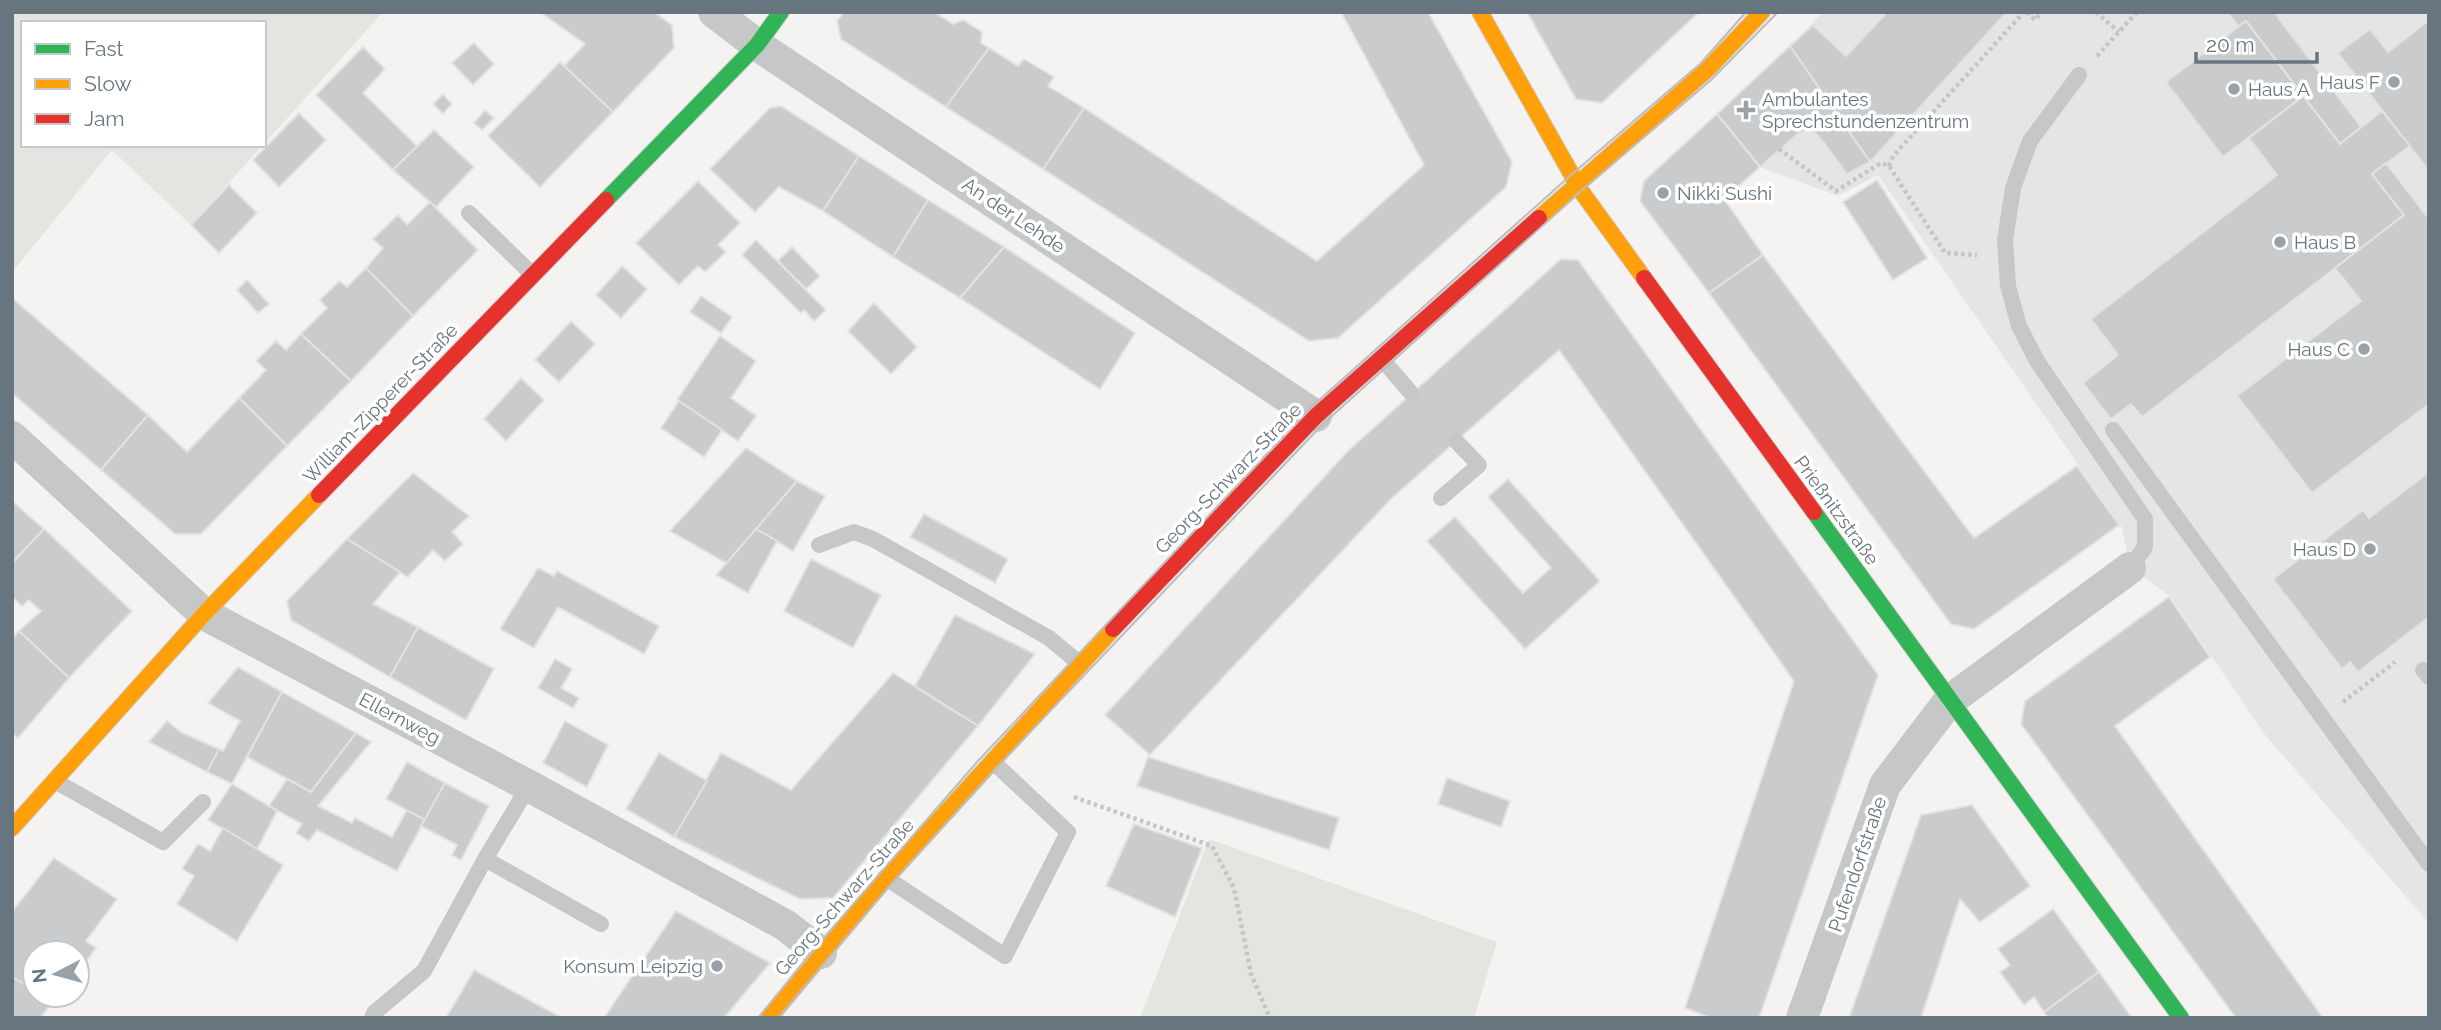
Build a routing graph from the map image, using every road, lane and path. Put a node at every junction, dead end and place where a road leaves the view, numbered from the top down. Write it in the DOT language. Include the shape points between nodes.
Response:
graph roads {
  1 [pos="714,12"];
  2 [pos="781,12"];
  3 [pos="1480,12"];
  4 [pos="1762,12"];
  5 [pos="2025,12"];
  6 [pos="2042,12"];
  7 [pos="2096,12"];
  8 [pos="2137,12"];
  9 [pos="2119,32"];
  10 [pos="757,44"];
  11 [pos="2079,75"];
  12 [pos="1779,149"];
  13 [pos="1889,166"];
  14 [pos="1576,184"];
  15 [pos="469,213"];
  16 [pos="2005,257"];
  17 [pos="533,275"];
  18 [pos="1381,358"];
  19 [pos="1411,393"];
  20 [pos="1316,416"];
  21 [pos="2113,430"];
  22 [pos="12,437"];
  23 [pos="1456,441"];
  24 [pos="1440,498"];
  25 [pos="819,545"];
  26 [pos="2130,568"];
  27 [pos="204,614"];
  28 [pos="2397,661"];
  29 [pos="1079,664"];
  30 [pos="1949,701"];
  31 [pos="2322,718"];
  32 [pos="991,760"];
  33 [pos="55,781"];
  34 [pos="530,786"];
  35 [pos="1062,792"];
  36 [pos="203,802"];
  37 [pos="12,828"];
  38 [pos="485,859"];
  39 [pos="2429,864"];
  40 [pos="886,878"];
  41 [pos="601,924"];
  42 [pos="821,953"];
  43 [pos="373,1015"];
  44 [pos="769,1018"];
  45 [pos="1272,1018"];
  46 [pos="1802,1018"];
  47 [pos="2180,1018"];
  1 -- 10 [label="street, An der Lehde"];
  2 -- 10 [label="street, William-Zipperer-Straße"];
  3 -- 14 [label="street, Prießnitzstraße"];
  4 -- 14 [label="street, Georg-Schwarz-Straße" via="1708,69"];
  5 -- 6 [label="path" via="2035,20"];
  5 -- 13 [label="path"];
  7 -- 9 [label="path"];
  8 -- 9 [label="path"];
  9 -- 11 [label="path"];
  10 -- 17 [label="street, William-Zipperer-Straße"];
  10 -- 20 [label="street, An der Lehde"];
  11 -- 16 [label="lane" via="2030,141 2013,188"];
  12 -- 13 [label="path" via="1836,191 1881,163"];
  13 -- 16 [label="path" via="1945,253"];
  14 -- 18 [label="street, Georg-Schwarz-Straße"];
  14 -- 30 [label="street, Prießnitzstraße"];
  15 -- 17 [label="lane"];
  16 -- 26 [label="lane" via="2019,326 2037,361 2145,519 2144,547"];
  17 -- 27 [label="street, William-Zipperer-Straße"];
  18 -- 19 [label="lane"];
  18 -- 20 [label="street, Georg-Schwarz-Straße"];
  20 -- 29 [label="street, Georg-Schwarz-Straße"];
  21 -- 31 [label="lane"];
  22 -- 27 [label="street, Ellernweg"];
  23 -- 24 [label="lane" via="1479,465"];
  25 -- 29 [label="lane" via="854,532 873,539 1049,638"];
  26 -- 30 [label="street, Pufendorfstraße"];
  27 -- 33 [label="street, William-Zipperer-Straße"];
  27 -- 34 [label="street, Ellernweg"];
  28 -- 31 [label="path"];
  29 -- 32 [label="street, Georg-Schwarz-Straße"];
  30 -- 46 [label="street, Pufendorfstraße" via="1885,785"];
  30 -- 47 [label="street, Prießnitzstraße"];
  31 -- 39 [label="lane"];
  32 -- 40 [label="street, Georg-Schwarz-Straße"];
  32 -- 40 [label="lane" via="1068,832 1005,956"];
  33 -- 36 [label="lane" via="163,842"];
  33 -- 37 [label="street, William-Zipperer-Straße"];
  34 -- 38 [label="lane"];
  34 -- 42 [label="street, Ellernweg" via="785,925"];
  35 -- 45 [label="path" via="1212,846 1234,888 1251,974"];
  38 -- 41 [label="lane"];
  38 -- 43 [label="lane" via="424,971"];
  40 -- 42 [label="street, Georg-Schwarz-Straße"];
  42 -- 44 [label="street, Georg-Schwarz-Straße"];
}
